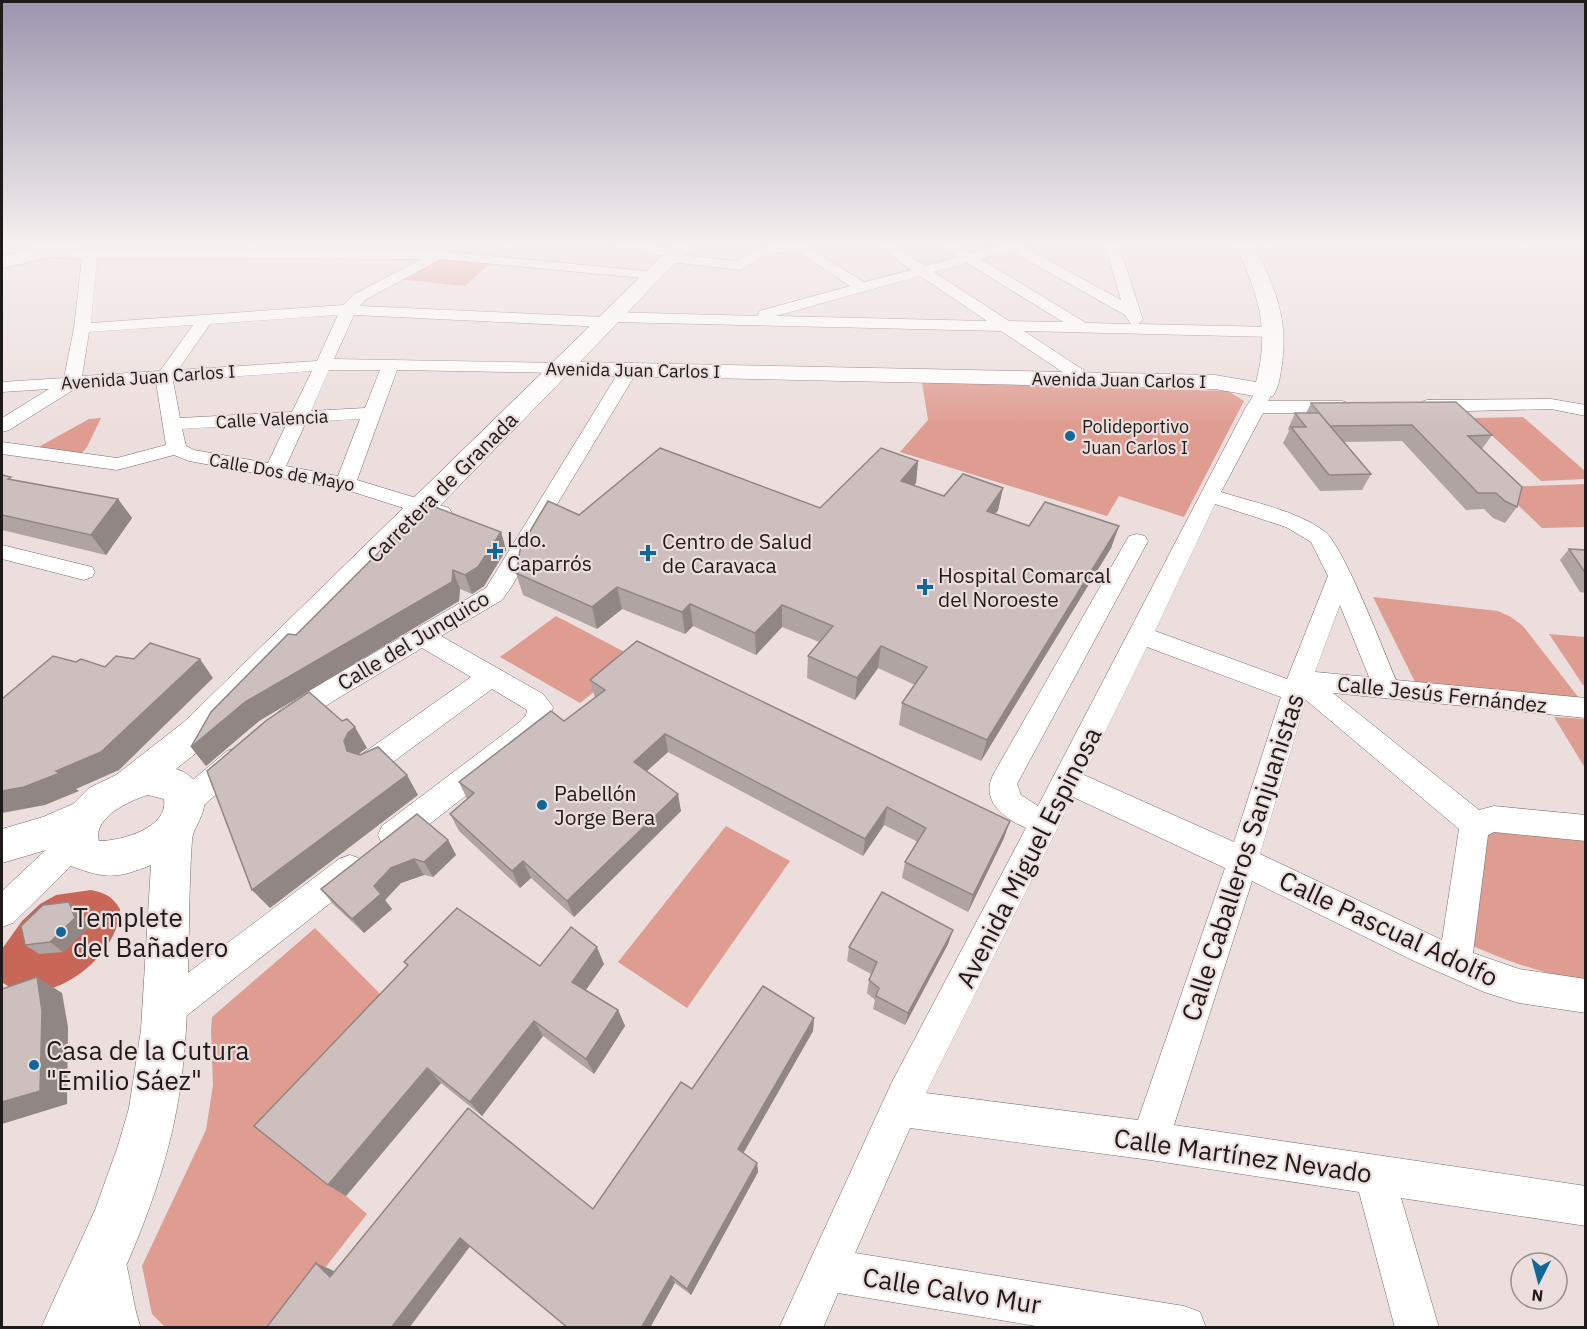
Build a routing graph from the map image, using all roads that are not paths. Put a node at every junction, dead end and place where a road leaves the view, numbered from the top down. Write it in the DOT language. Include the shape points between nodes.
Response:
graph roads {
  1 [pos="83,304"];
  2 [pos="354,304"];
  3 [pos="623,304"];
  4 [pos="800,304"];
  5 [pos="971,304"];
  6 [pos="1043,304"];
  7 [pos="1118,304"];
  8 [pos="1130,304"];
  9 [pos="1268,304"];
  10 [pos="348,310"];
  11 [pos="1132,312"];
  12 [pos="205,319"];
  13 [pos="608,319"];
  14 [pos="739,321"];
  15 [pos="1004,326"];
  16 [pos="82,328"];
  17 [pos="1082,328"];
  18 [pos="1138,329"];
  19 [pos="1274,332"];
  20 [pos="324,365"];
  21 [pos="390,365"];
  22 [pos="560,368"];
  23 [pos="629,370"];
  24 [pos="165,376"];
  25 [pos="1085,379"];
  26 [pos="72,382"];
  27 [pos="2,387"];
  28 [pos="1260,399"];
  29 [pos="1412,406"];
  30 [pos="1366,407"];
  31 [pos="1580,408"];
  32 [pos="371,413"];
  33 [pos="299,417"];
  34 [pos="172,424"];
  35 [pos="2,426"];
  36 [pos="2,448"];
  37 [pos="177,448"];
  38 [pos="275,469"];
  39 [pos="346,483"];
  40 [pos="1210,495"];
  41 [pos="424,506"];
  42 [pos="457,519"];
  43 [pos="1137,541"];
  44 [pos="2,552"];
  45 [pos="84,572"];
  46 [pos="1339,576"];
  47 [pos="1142,635"];
  48 [pos="423,637"];
  49 [pos="491,676"];
  50 [pos="1297,686"];
  51 [pos="1387,688"];
  52 [pos="1586,708"];
  53 [pos="197,732"];
  54 [pos="372,762"];
  55 [pos="1067,781"];
  56 [pos="130,784"];
  57 [pos="178,805"];
  58 [pos="1045,822"];
  59 [pos="1477,826"];
  60 [pos="1586,828"];
  61 [pos="78,838"];
  62 [pos="2,848"];
  63 [pos="121,859"];
  64 [pos="1243,861"];
  65 [pos="2,912"];
  66 [pos="166,917"];
  67 [pos="1455,962"];
  68 [pos="1586,996"];
  69 [pos="164,1012"];
  70 [pos="900,1108"];
  71 [pos="1150,1141"];
  72 [pos="1374,1175"];
  73 [pos="1586,1206"];
  74 [pos="106,1249"];
  75 [pos="827,1270"];
  76 [pos="69,1328"];
  77 [pos="119,1328"];
  78 [pos="801,1328"];
  79 [pos="1184,1328"];
  80 [pos="1417,1328"];
  1 -- 16 [label="street"];
  2 -- 10 [label="street"];
  3 -- 13 [label="main road, Carretera de Granada"];
  4 -- 14 [label="street"];
  5 -- 15 [label="street"];
  6 -- 17 [label="street"];
  7 -- 11 [label="street"];
  8 -- 11 [label="street"];
  9 -- 19 [label="main road"];
  10 -- 12 [label="street"];
  10 -- 13 [label="street"];
  10 -- 20 [label="street"];
  11 -- 18 [label="street"];
  12 -- 16 [label="street"];
  12 -- 24 [label="street"];
  13 -- 14 [label="street"];
  13 -- 22 [label="main road, Carretera de Granada"];
  14 -- 15 [label="street"];
  15 -- 17 [label="street"];
  15 -- 25 [label="street"];
  16 -- 26 [label="street"];
  17 -- 18 [label="street"];
  18 -- 19 [label="street"];
  19 -- 28 [label="main road" via="1270,370"];
  20 -- 21 [label="street, Avenida Juan Carlos I"];
  20 -- 24 [label="street, Avenida Juan Carlos I"];
  20 -- 33 [label="street"];
  21 -- 22 [label="street, Avenida Juan Carlos I"];
  21 -- 32 [label="street"];
  22 -- 23 [label="main road, Avenida Juan Carlos I"];
  22 -- 41 [label="main road, Carretera de Granada"];
  23 -- 25 [label="main road, Avenida Juan Carlos I"];
  23 -- 48 [label="street, Calle del Junquico" via="511,542 504,582 494,594"];
  24 -- 26 [label="street, Avenida Juan Carlos I"];
  24 -- 34 [label="street"];
  25 -- 28 [label="main road, Avenida Juan Carlos I" via="1215,382"];
  26 -- 27 [label="street, Avenida Juan Carlos I"];
  26 -- 35 [label="street"];
  28 -- 30 [label="street"];
  28 -- 40 [label="street, Avenida Miguel Espinosa"];
  29 -- 31 [label="street"];
  32 -- 33 [label="street, Calle Valencia"];
  32 -- 39 [label="street"];
  33 -- 34 [label="street, Calle Valencia"];
  33 -- 38 [label="street"];
  34 -- 37 [label="street"];
  36 -- 37 [label="street" via="117,464"];
  37 -- 38 [label="street, Calle Dos de Mayo" via="189,455"];
  38 -- 39 [label="street, Calle Dos de Mayo"];
  39 -- 41 [label="street, Calle Dos de Mayo"];
  40 -- 46 [label="street" via="1308,529 1319,537"];
  40 -- 47 [label="street, Avenida Miguel Espinosa"];
  41 -- 42 [label="street, Calle Dos de Mayo"];
  41 -- 53 [label="main road, Carretera de Granada"];
  43 -- 58 [label="street" via="1003,783 1002,791 1012,807"];
  44 -- 45 [label="street"];
  46 -- 50 [label="street, Calle Caballeros Sanjuanistas"];
  46 -- 51 [label="street"];
  47 -- 50 [label="street"];
  47 -- 55 [label="street, Avenida Miguel Espinosa"];
  48 -- 49 [label="street"];
  48 -- 57 [label="street, Calle del Junquico" via="321,696"];
  49 -- 54 [label="street"];
  49 -- 69 [label="street" via="540,707 541,714 532,726"];
  50 -- 51 [label="street, Calle Jesús Fernández"];
  50 -- 59 [label="street"];
  50 -- 64 [label="street, Calle Caballeros Sanjuanistas"];
  51 -- 52 [label="street, Calle Jesús Fernández"];
  53 -- 56 [label="main road, Carretera de Granada"];
  53 -- 57 [label="main road, Carretera de Granada" via="179,768"];
  55 -- 58 [label="street, Avenida Miguel Espinosa"];
  55 -- 64 [label="street, Calle Pascual Adolfo"];
  56 -- 57 [label="main road" via="156,779"];
  56 -- 61 [label="main road, Carretera de Granada" via="114,792"];
  57 -- 63 [label="main road" via="162,838"];
  57 -- 66 [label="main road, Carretera de Granada"];
  58 -- 70 [label="street, Avenida Miguel Espinosa"];
  59 -- 60 [label="street" via="1494,819"];
  59 -- 67 [label="street"];
  61 -- 62 [label="main road"];
  61 -- 63 [label="main road" via="97,859"];
  61 -- 65 [label="street"];
  63 -- 66 [label="main road" via="141,870"];
  64 -- 67 [label="street, Calle Pascual Adolfo"];
  64 -- 71 [label="street, Calle Caballeros Sanjuanistas"];
  66 -- 69 [label="main road, Carretera de Granada"];
  67 -- 68 [label="street, Calle Pascual Adolfo" via="1519,986"];
  69 -- 74 [label="main road, Carretera de Granada" via="157,1091 145,1146"];
  70 -- 71 [label="street, Calle Martínez Nevado"];
  70 -- 75 [label="street, Avenida Miguel Espinosa"];
  71 -- 72 [label="street, Calle Martínez Nevado"];
  72 -- 73 [label="street, Calle Martínez Nevado"];
  72 -- 80 [label="street"];
  74 -- 76 [label="main road, Carretera de Granada"];
  74 -- 77 [label="street" via="111,1306"];
  75 -- 78 [label="street, Avenida Miguel Espinosa"];
  75 -- 79 [label="street, Calle Calvo Mur"];
}
